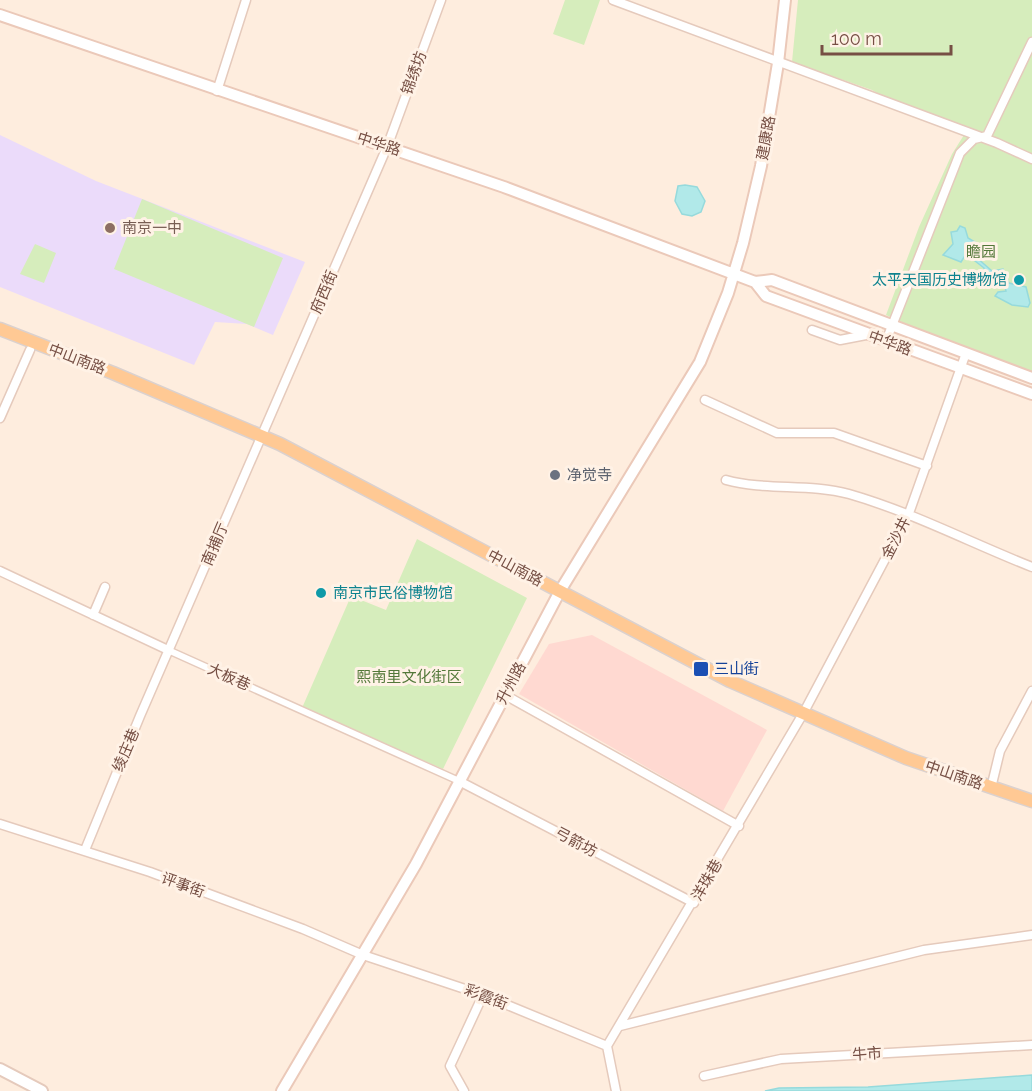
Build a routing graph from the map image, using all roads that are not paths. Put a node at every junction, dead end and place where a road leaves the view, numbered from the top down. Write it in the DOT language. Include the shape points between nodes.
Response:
graph roads {
  1 [pos="246,0"];
  2 [pos="441,0"];
  3 [pos="613,0"];
  4 [pos="785,0"];
  5 [pos="0,15"];
  6 [pos="1032,42"];
  7 [pos="778,63"];
  8 [pos="217,91"];
  9 [pos="984,138"];
  10 [pos="387,147"];
  11 [pos="1032,159"];
  12 [pos="735,273"];
  13 [pos="755,282"];
  14 [pos="0,329"];
  15 [pos="812,330"];
  16 [pos="869,335"];
  17 [pos="886,341"];
  18 [pos="30,350"];
  19 [pos="966,353"];
  20 [pos="960,368"];
  21 [pos="1032,378"];
  22 [pos="1032,394"];
  23 [pos="705,400"];
  24 [pos="0,418"];
  25 [pos="261,437"];
  26 [pos="927,466"];
  27 [pos="726,480"];
  28 [pos="908,516"];
  29 [pos="1032,567"];
  30 [pos="0,571"];
  31 [pos="105,587"];
  32 [pos="560,591"];
  33 [pos="93,615"];
  34 [pos="168,650"];
  35 [pos="1032,691"];
  36 [pos="505,695"];
  37 [pos="804,712"];
  38 [pos="459,781"];
  39 [pos="991,788"];
  40 [pos="1032,801"];
  41 [pos="0,824"];
  42 [pos="739,826"];
  43 [pos="85,850"];
  44 [pos="694,903"];
  45 [pos="1032,934"];
  46 [pos="363,955"];
  47 [pos="483,994"];
  48 [pos="620,1026"];
  49 [pos="1032,1045"];
  50 [pos="607,1046"];
  51 [pos="0,1069"];
  52 [pos="704,1076"];
  53 [pos="462,1090"];
  54 [pos="42,1091"];
  55 [pos="282,1091"];
  56 [pos="616,1091"];
  1 -- 8 [label="street"];
  2 -- 10 [label="street, 锦绣坊"];
  3 -- 7 [label="street"];
  4 -- 7 [label="main road, 建康路"];
  5 -- 8 [label="main road, 中华路"];
  6 -- 9 [label="street"];
  7 -- 9 [label="street"];
  7 -- 12 [label="main road, 建康路" via="761,166"];
  8 -- 10 [label="main road, 中华路"];
  9 -- 11 [label="street"];
  9 -- 17 [label="street" via="974,139 960,153"];
  10 -- 12 [label="main road, 中华路"];
  10 -- 25 [label="street, 府西街"];
  12 -- 13 [label="main road, 中华路"];
  12 -- 32 [label="main road, 升州路" via="700,362"];
  13 -- 16 [label="main road, 中华路" via="765,296"];
  13 -- 19 [label="main road, 中华路" via="772,280"];
  14 -- 25 [label="main road, 中山南路"];
  15 -- 16 [label="street" via="840,340"];
  16 -- 17 [label="main road, 中华路"];
  17 -- 20 [label="main road, 中华路"];
  18 -- 24 [label="street"];
  19 -- 20 [label="street, 金沙井"];
  19 -- 21 [label="main road, 中华路"];
  20 -- 22 [label="main road, 中华路"];
  20 -- 26 [label="street, 金沙井"];
  23 -- 26 [label="street" via="777,433 834,433"];
  25 -- 32 [label="main road, 中山南路"];
  25 -- 34 [label="street, 南捕厅"];
  26 -- 28 [label="street, 金沙井"];
  27 -- 28 [label="street" via="749,486 846,494"];
  28 -- 29 [label="street"];
  28 -- 37 [label="street, 金沙井"];
  30 -- 33 [label="street, 大板巷"];
  31 -- 33 [label="street"];
  32 -- 36 [label="main road, 升州路"];
  32 -- 37 [label="main road, 中山南路" via="730,681"];
  33 -- 34 [label="street, 大板巷"];
  34 -- 38 [label="street, 大板巷"];
  34 -- 43 [label="street, 绫庄巷"];
  35 -- 39 [label="street" via="1000,751"];
  36 -- 38 [label="main road, 升州路"];
  36 -- 42 [label="street"];
  37 -- 39 [label="main road, 中山南路" via="906,758"];
  37 -- 42 [label="street, 洋珠巷"];
  38 -- 44 [label="street, 弓箭坊"];
  38 -- 46 [label="main road, 升州路"];
  39 -- 40 [label="main road, 中山南路"];
  41 -- 43 [label="street, 评事街"];
  42 -- 44 [label="street, 洋珠巷"];
  43 -- 46 [label="street, 评事街" via="303,929"];
  44 -- 48 [label="street, 洋珠巷"];
  45 -- 48 [label="street" via="924,950"];
  46 -- 47 [label="street, 彩霞街"];
  46 -- 55 [label="main road, 升州路"];
  47 -- 50 [label="street, 彩霞街"];
  47 -- 53 [label="street" via="450,1066"];
  48 -- 50 [label="street, 洋珠巷"];
  49 -- 52 [label="street, 牛市" via="781,1059"];
  50 -- 56 [label="street"];
  51 -- 54 [label="main road"];
}
